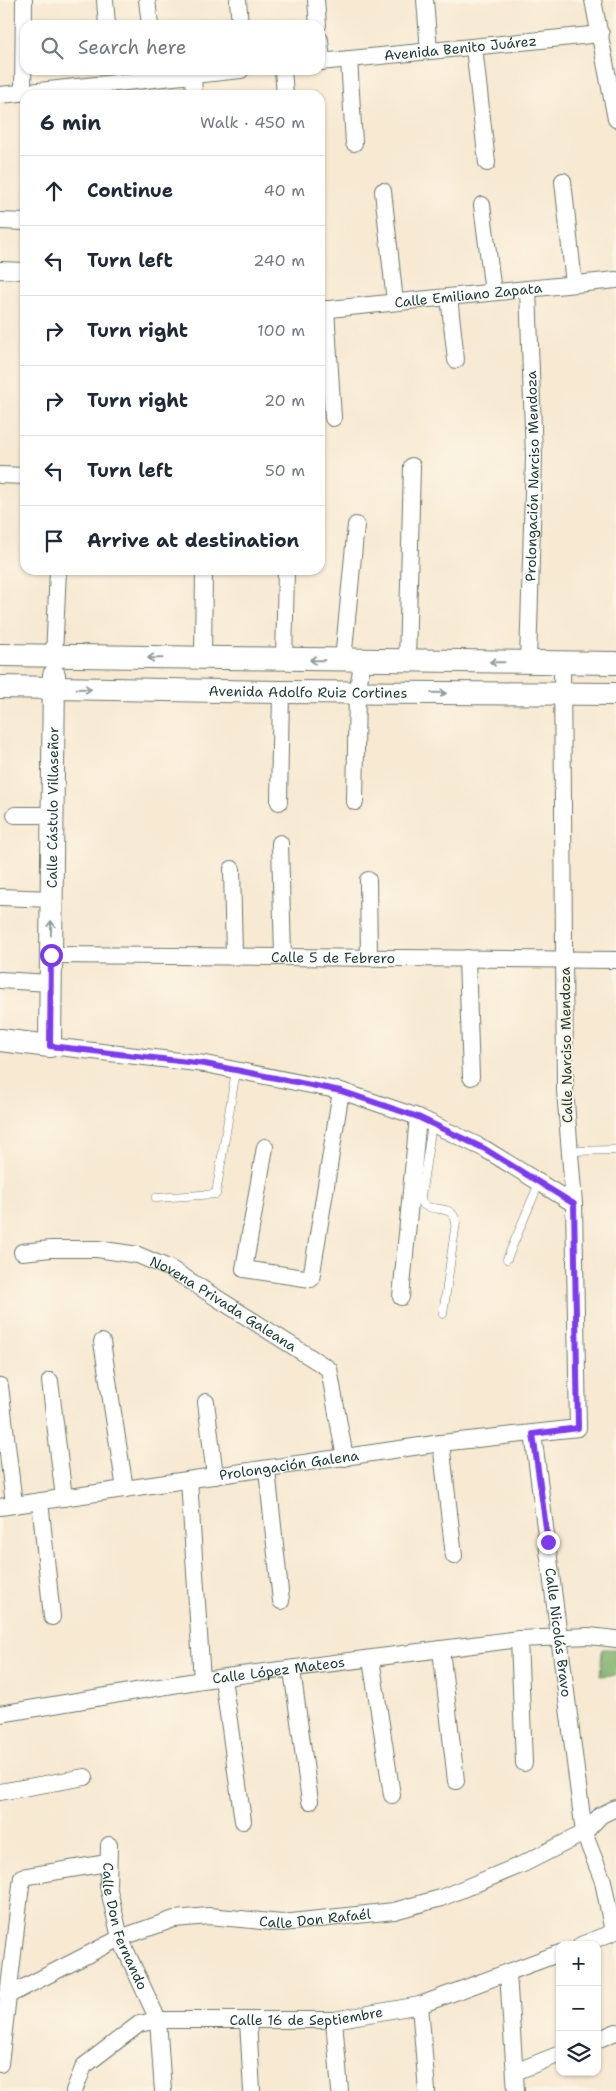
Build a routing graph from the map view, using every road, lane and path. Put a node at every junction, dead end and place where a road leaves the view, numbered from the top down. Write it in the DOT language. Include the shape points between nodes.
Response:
graph roads {
  1 [pos="24,0"];
  2 [pos="105,0"];
  3 [pos="148,0"];
  4 [pos="238,0"];
  5 [pos="316,0"];
  6 [pos="425,0"];
  7 [pos="593,0"];
  8 [pos="24,20"];
  9 [pos="107,20"];
  10 [pos="150,20"];
  11 [pos="240,20"];
  12 [pos="318,20"];
  13 [pos="601,34"];
  14 [pos="474,47"];
  15 [pos="429,51"];
  16 [pos="349,59"];
  17 [pos="325,62"];
  18 [pos="22,75"];
  19 [pos="132,75"];
  20 [pos="193,75"];
  21 [pos="283,75"];
  22 [pos="111,76"];
  23 [pos="22,90"];
  24 [pos="49,90"];
  25 [pos="194,90"];
  26 [pos="284,90"];
  27 [pos="20,92"];
  28 [pos="0,94"];
  29 [pos="616,119"];
  30 [pos="354,143"];
  31 [pos="487,163"];
  32 [pos="563,181"];
  33 [pos="383,191"];
  34 [pos="482,205"];
  35 [pos="0,221"];
  36 [pos="20,222"];
  37 [pos="0,270"];
  38 [pos="20,270"];
  39 [pos="616,280"];
  40 [pos="574,284"];
  41 [pos="528,289"];
  42 [pos="493,292"];
  43 [pos="449,296"];
  44 [pos="395,302"];
  45 [pos="325,313"];
  46 [pos="325,325"];
  47 [pos="456,360"];
  48 [pos="333,418"];
  49 [pos="412,466"];
  50 [pos="0,475"];
  51 [pos="20,476"];
  52 [pos="356,525"];
  53 [pos="58,575"];
  54 [pos="204,575"];
  55 [pos="286,575"];
  56 [pos="0,655"];
  57 [pos="54,656"];
  58 [pos="203,659"];
  59 [pos="284,660"];
  60 [pos="353,660"];
  61 [pos="408,661"];
  62 [pos="528,662"];
  63 [pos="562,663"];
  64 [pos="616,663"];
  65 [pos="0,687"];
  66 [pos="54,688"];
  67 [pos="281,692"];
  68 [pos="357,692"];
  69 [pos="562,694"];
  70 [pos="616,694"];
  71 [pos="279,802"];
  72 [pos="354,802"];
  73 [pos="15,815"];
  74 [pos="52,815"];
  75 [pos="280,843"];
  76 [pos="232,869"];
  77 [pos="368,880"];
  78 [pos="0,897"];
  79 [pos="51,899"];
  80 [pos="51,955"];
  81 [pos="234,956"];
  82 [pos="283,956"];
  83 [pos="369,958"];
  84 [pos="466,958"];
  85 [pos="564,959"];
  86 [pos="616,960"];
  87 [pos="0,980"];
  88 [pos="50,983"];
  89 [pos="0,1040"];
  90 [pos="50,1046"];
  91 [pos="236,1070"];
  92 [pos="470,1077"];
  93 [pos="341,1091"];
  94 [pos="425,1120"];
  95 [pos="265,1147"];
  96 [pos="616,1150"];
  97 [pos="570,1151"];
  98 [pos="539,1183"];
  99 [pos="156,1198"];
  100 [pos="574,1204"];
  101 [pos="22,1252"];
  102 [pos="507,1258"];
  103 [pos="401,1297"];
  104 [pos="443,1314"];
  105 [pos="102,1342"];
  106 [pos="50,1381"];
  107 [pos="0,1386"];
  108 [pos="206,1402"];
  109 [pos="578,1428"];
  110 [pos="533,1434"];
  111 [pos="441,1443"];
  112 [pos="345,1458"];
  113 [pos="267,1470"];
  114 [pos="215,1476"];
  115 [pos="189,1480"];
  116 [pos="125,1489"];
  117 [pos="64,1498"];
  118 [pos="40,1501"];
  119 [pos="7,1506"];
  120 [pos="454,1556"];
  121 [pos="281,1601"];
  122 [pos="52,1618"];
  123 [pos="560,1638"];
  124 [pos="616,1638"];
  125 [pos="519,1639"];
  126 [pos="441,1648"];
  127 [pos="371,1659"];
  128 [pos="292,1670"];
  129 [pos="223,1678"];
  130 [pos="202,1680"];
  131 [pos="0,1714"];
  132 [pos="524,1763"];
  133 [pos="85,1777"];
  134 [pos="456,1780"];
  135 [pos="0,1788"];
  136 [pos="0,1792"];
  137 [pos="392,1795"];
  138 [pos="310,1801"];
  139 [pos="616,1808"];
  140 [pos="243,1821"];
  141 [pos="584,1833"];
  142 [pos="109,1845"];
  143 [pos="107,1863"];
  144 [pos="614,1932"];
  145 [pos="120,1938"];
  146 [pos="591,1941"];
  147 [pos="556,1955"];
  148 [pos="508,1974"];
  149 [pos="7,1996"];
  150 [pos="420,2005"];
  151 [pos="158,2020"];
  152 [pos="334,2020"];
  153 [pos="248,2021"];
  154 [pos="616,2032"];
  155 [pos="601,2038"];
  156 [pos="556,2056"];
  157 [pos="0,2064"];
  158 [pos="515,2072"];
  159 [pos="74,2091"];
  160 [pos="163,2091"];
  161 [pos="252,2091"];
  162 [pos="340,2091"];
  163 [pos="427,2091"];
  164 [pos="516,2091"];
  1 -- 8 [label="street"];
  2 -- 9 [label="street"];
  3 -- 10 [label="street"];
  4 -- 11 [label="street"];
  5 -- 12 [label="street"];
  6 -- 15 [label="street"];
  7 -- 13 [label="street"];
  13 -- 14 [label="street, Avenida Benito Juárez"];
  13 -- 29 [label="street"];
  14 -- 15 [label="street, Avenida Benito Juárez"];
  14 -- 31 [label="street"];
  15 -- 16 [label="street, Avenida Benito Juárez"];
  16 -- 17 [label="street, Avenida Benito Juárez"];
  16 -- 30 [label="street"];
  18 -- 23 [label="street"];
  19 -- 22 [label="street"];
  20 -- 25 [label="street"];
  21 -- 26 [label="street"];
  22 -- 24 [label="street"];
  27 -- 28 [label="street"];
  32 -- 40 [label="street"];
  33 -- 44 [label="street"];
  34 -- 42 [label="street"];
  35 -- 36 [label="street"];
  37 -- 38 [label="street"];
  39 -- 40 [label="street, Calle Emiliano Zapata"];
  40 -- 41 [label="street, Calle Emiliano Zapata"];
  41 -- 42 [label="street, Calle Emiliano Zapata"];
  41 -- 62 [label="street, Prolongación Narciso Mendoza" via="534,457"];
  42 -- 43 [label="street, Calle Emiliano Zapata"];
  43 -- 44 [label="street, Calle Emiliano Zapata"];
  43 -- 47 [label="street"];
  44 -- 45 [label="street, Calle Emiliano Zapata"];
  46 -- 48 [label="street"];
  49 -- 61 [label="street"];
  50 -- 51 [label="street"];
  52 -- 60 [label="street"];
  53 -- 57 [label="street, Calle Cástulo Villaseñor"];
  54 -- 58 [label="street"];
  55 -- 59 [label="street"];
  56 -- 57 [label="street"];
  58 -- 57 [label="street, one-way"];
  57 -- 66 [label="street, Calle Cástulo Villaseñor"];
  58 -- 59 [label="street"];
  60 -- 59 [label="street, one-way"];
  60 -- 61 [label="street"];
  60 -- 68 [label="street"];
  62 -- 61 [label="street, one-way"];
  62 -- 63 [label="street"];
  63 -- 64 [label="street"];
  63 -- 69 [label="street, Calle Narciso Mendoza"];
  65 -- 66 [label="street, Avenida Adolfo Ruiz Cortines"];
  66 -- 67 [label="street, Avenida Adolfo Ruiz Cortines, one-way"];
  66 -- 74 [label="street, Calle Cástulo Villaseñor"];
  67 -- 68 [label="street, Avenida Adolfo Ruiz Cortines"];
  67 -- 71 [label="street"];
  68 -- 69 [label="street, Avenida Adolfo Ruiz Cortines, one-way"];
  68 -- 72 [label="street"];
  69 -- 70 [label="street, Avenida Adolfo Ruiz Cortines"];
  69 -- 85 [label="street, Calle Narciso Mendoza"];
  73 -- 74 [label="street"];
  74 -- 79 [label="street, Calle Cástulo Villaseñor"];
  75 -- 82 [label="street"];
  76 -- 81 [label="street"];
  77 -- 83 [label="street"];
  78 -- 79 [label="street"];
  80 -- 79 [label="street, Calle Cástulo Villaseñor, one-way"];
  80 -- 81 [label="street, Calle 5 de Febrero"];
  80 -- 88 [label="street, Calle Cástulo Villaseñor"];
  81 -- 82 [label="street, Calle 5 de Febrero"];
  82 -- 83 [label="street, Calle 5 de Febrero"];
  83 -- 84 [label="street, Calle 5 de Febrero"];
  84 -- 85 [label="street, Calle 5 de Febrero"];
  84 -- 92 [label="street"];
  85 -- 86 [label="street, Calle 5 de Febrero"];
  85 -- 97 [label="street, Calle Narciso Mendoza" via="565,1090"];
  87 -- 88 [label="street"];
  88 -- 90 [label="street, Calle Cástulo Villaseñor"];
  89 -- 90 [label="street"];
  90 -- 91 [label="street"];
  91 -- 93 [label="street"];
  91 -- 99 [label="lane" via="216,1194"];
  93 -- 94 [label="street"];
  93 -- 95 [label="street" via="311,1279 244,1269"];
  94 -- 98 [label="street" via="485,1149"];
  94 -- 103 [label="street"];
  94 -- 104 [label="lane" via="422,1204 427,1208 449,1210 456,1222"];
  96 -- 97 [label="lane"];
  97 -- 100 [label="street, Calle Narciso Mendoza"];
  98 -- 100 [label="street"];
  98 -- 102 [label="lane"];
  100 -- 109 [label="street, Calle Narciso Mendoza"];
  101 -- 112 [label="street, Novena Privada Galeana" via="97,1250 138,1255 171,1269 329,1369"];
  105 -- 116 [label="street"];
  106 -- 117 [label="street"];
  107 -- 119 [label="street"];
  108 -- 114 [label="street"];
  109 -- 110 [label="street, Prolongación Galena"];
  110 -- 111 [label="street, Prolongación Galena"];
  110 -- 123 [label="street, Calle Nicolás Bravo"];
  111 -- 112 [label="street, Prolongación Galena"];
  111 -- 120 [label="street"];
  112 -- 113 [label="street, Prolongación Galena"];
  113 -- 114 [label="street, Prolongación Galena"];
  113 -- 121 [label="street"];
  114 -- 115 [label="street, Prolongación Galena"];
  115 -- 116 [label="street, Prolongación Galena"];
  115 -- 130 [label="street"];
  116 -- 117 [label="street, Prolongación Galena"];
  117 -- 118 [label="street, Prolongación Galena"];
  118 -- 119 [label="street, Prolongación Galena"];
  118 -- 122 [label="street"];
  123 -- 124 [label="street, Calle López Mateos"];
  123 -- 125 [label="street, Calle López Mateos"];
  123 -- 141 [label="street, Calle Nicolás Bravo"];
  125 -- 126 [label="street, Calle López Mateos"];
  125 -- 132 [label="street"];
  126 -- 127 [label="street, Calle López Mateos"];
  126 -- 134 [label="street"];
  127 -- 128 [label="street, Calle López Mateos"];
  127 -- 137 [label="street"];
  128 -- 129 [label="street, Calle López Mateos"];
  128 -- 138 [label="street"];
  129 -- 130 [label="street, Calle López Mateos"];
  129 -- 140 [label="street"];
  130 -- 131 [label="street, Calle López Mateos"];
  133 -- 136 [label="street"];
  135 -- 136 [label="street"];
  139 -- 141 [label="street, Calle Don Rafaél" via="601,1815"];
  141 -- 144 [label="street, Calle Nicolás Bravo" via="603,1882"];
  141 -- 145 [label="street, Calle Don Rafaél" via="523,1864 460,1890 394,1911 282,1924 209,1916 174,1919"];
  142 -- 143 [label="street"];
  143 -- 145 [label="street, Calle Don Fernando" via="108,1886"];
  143 -- 149 [label="street, Calle Don Fernando" via="22,1877"];
  144 -- 146 [label="street"];
  145 -- 149 [label="street, Calle Don Rafaél"];
  145 -- 151 [label="street, Calle Don Fernando"];
  147 -- 148 [label="street, Calle 16 de Septiembre"];
  148 -- 150 [label="street, Calle 16 de Septiembre"];
  148 -- 158 [label="street"];
  149 -- 157 [label="street, Calle Don Fernando"];
  150 -- 152 [label="street, Calle 16 de Septiembre"];
  150 -- 163 [label="street"];
  151 -- 153 [label="street, Calle 16 de Septiembre"];
  151 -- 159 [label="street, Calle 16 de Septiembre" via="139,2024 84,2066"];
  151 -- 160 [label="street"];
  152 -- 153 [label="street, Calle 16 de Septiembre"];
  152 -- 162 [label="street"];
  153 -- 161 [label="street"];
  154 -- 155 [label="street"];
  156 -- 158 [label="street"];
  158 -- 164 [label="street"];
}
